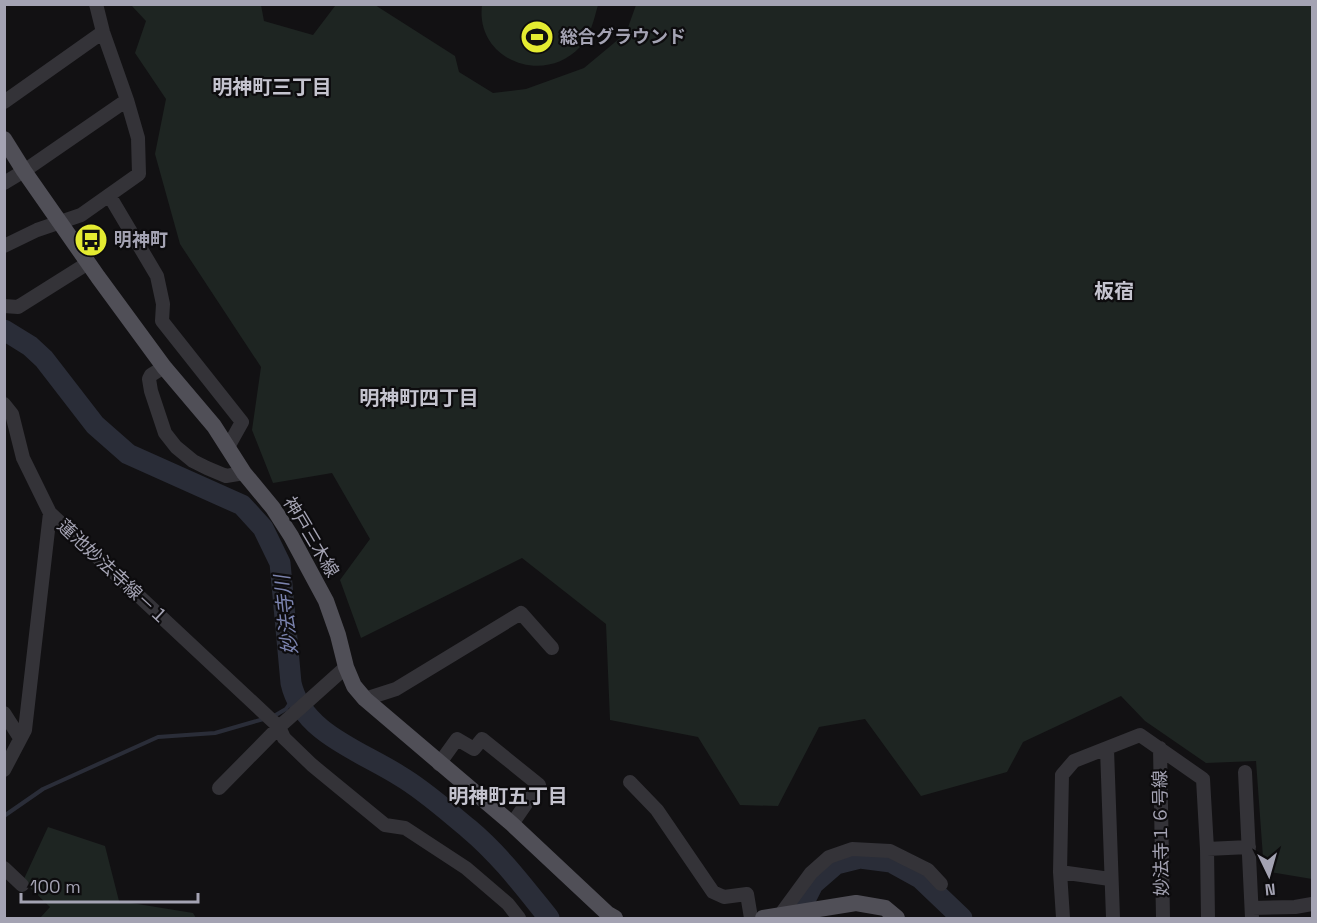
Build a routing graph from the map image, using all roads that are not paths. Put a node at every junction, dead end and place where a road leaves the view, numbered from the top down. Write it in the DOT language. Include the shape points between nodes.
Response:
graph roads {
  1 [pos="96,4"];
  2 [pos="103,32"];
  3 [pos="127,100"];
  4 [pos="4,102"];
  5 [pos="4,139"];
  6 [pos="24,171"];
  7 [pos="4,183"];
  8 [pos="110,195"];
  9 [pos="59,222"];
  10 [pos="4,246"];
  11 [pos="88,263"];
  12 [pos="4,306"];
  13 [pos="165,367"];
  14 [pos="5,405"];
  15 [pos="228,447"];
  16 [pos="244,472"];
  17 [pos="50,513"];
  18 [pos="552,648"];
  19 [pos="346,667"];
  20 [pos="365,699"];
  21 [pos="4,712"];
  22 [pos="278,725"];
  23 [pos="20,738"];
  24 [pos="1160,748"];
  25 [pos="1107,749"];
  26 [pos="439,764"];
  27 [pos="4,770"];
  28 [pos="1245,772"];
  29 [pos="630,782"];
  30 [pos="219,788"];
  31 [pos="512,824"];
  32 [pos="1249,847"];
  33 [pos="1207,849"];
  34 [pos="4,868"];
  35 [pos="1060,872"];
  36 [pos="1110,879"];
  37 [pos="941,884"];
  38 [pos="22,885"];
  39 [pos="1312,904"];
  40 [pos="1252,913"];
  41 [pos="776,917"];
  42 [pos="519,918"];
  43 [pos="615,918"];
  44 [pos="751,918"];
  45 [pos="897,918"];
  46 [pos="1063,918"];
  47 [pos="1113,918"];
  48 [pos="1162,918"];
  49 [pos="1208,918"];
  1 -- 2 [label="street"];
  2 -- 3 [label="street"];
  2 -- 4 [label="street"];
  3 -- 6 [label="street"];
  3 -- 8 [label="street" via="138,138 139,174"];
  5 -- 6 [label="main road, 神戸三木線"];
  6 -- 7 [label="street"];
  6 -- 9 [label="main road, 神戸三木線"];
  8 -- 9 [label="street" via="81,215"];
  8 -- 15 [label="street" via="157,276 162,321 242,422"];
  9 -- 10 [label="street"];
  9 -- 11 [label="main road, 神戸三木線"];
  11 -- 12 [label="street" via="18,306"];
  11 -- 13 [label="main road, 神戸三木線"];
  13 -- 15 [label="main road, 神戸三木線"];
  13 -- 16 [label="street" via="149,379 165,433 176,447 200,464 226,476"];
  14 -- 17 [label="street, 蓮池妙法寺線－１" via="12,414 23,458"];
  15 -- 16 [label="main road, 神戸三木線"];
  16 -- 19 [label="main road, 神戸三木線" via="273,508 310,568 326,601"];
  17 -- 22 [label="street, 蓮池妙法寺線－１"];
  17 -- 23 [label="street" via="25,730"];
  18 -- 20 [label="street" via="521,613 396,689"];
  19 -- 20 [label="main road, 神戸三木線"];
  19 -- 22 [label="street"];
  20 -- 26 [label="main road, 神戸三木線"];
  21 -- 23 [label="street"];
  22 -- 30 [label="street"];
  22 -- 42 [label="street, 蓮池妙法寺線－１" via="284,738 312,765 385,825 405,828 466,868"];
  23 -- 27 [label="street"];
  24 -- 25 [label="street" via="1140,735"];
  24 -- 33 [label="street" via="1203,779"];
  24 -- 48 [label="street, 妙法寺１６号線"];
  25 -- 35 [label="street" via="1074,760 1062,775"];
  25 -- 36 [label="street"];
  26 -- 31 [label="main road, 神戸三木線"];
  26 -- 31 [label="street" via="457,740 474,749 482,740 538,785"];
  28 -- 32 [label="street"];
  29 -- 44 [label="street" via="657,810 712,892 724,897 747,894"];
  31 -- 43 [label="main road, 神戸三木線"];
  32 -- 33 [label="street"];
  32 -- 40 [label="street"];
  33 -- 49 [label="street"];
  34 -- 38 [label="street"];
  35 -- 36 [label="street"];
  35 -- 46 [label="street"];
  36 -- 47 [label="street"];
  37 -- 41 [label="street" via="928,870 890,851 852,849 829,856"];
  39 -- 40 [label="street"];
  41 -- 45 [label="main road" via="856,903 885,908"];
}
